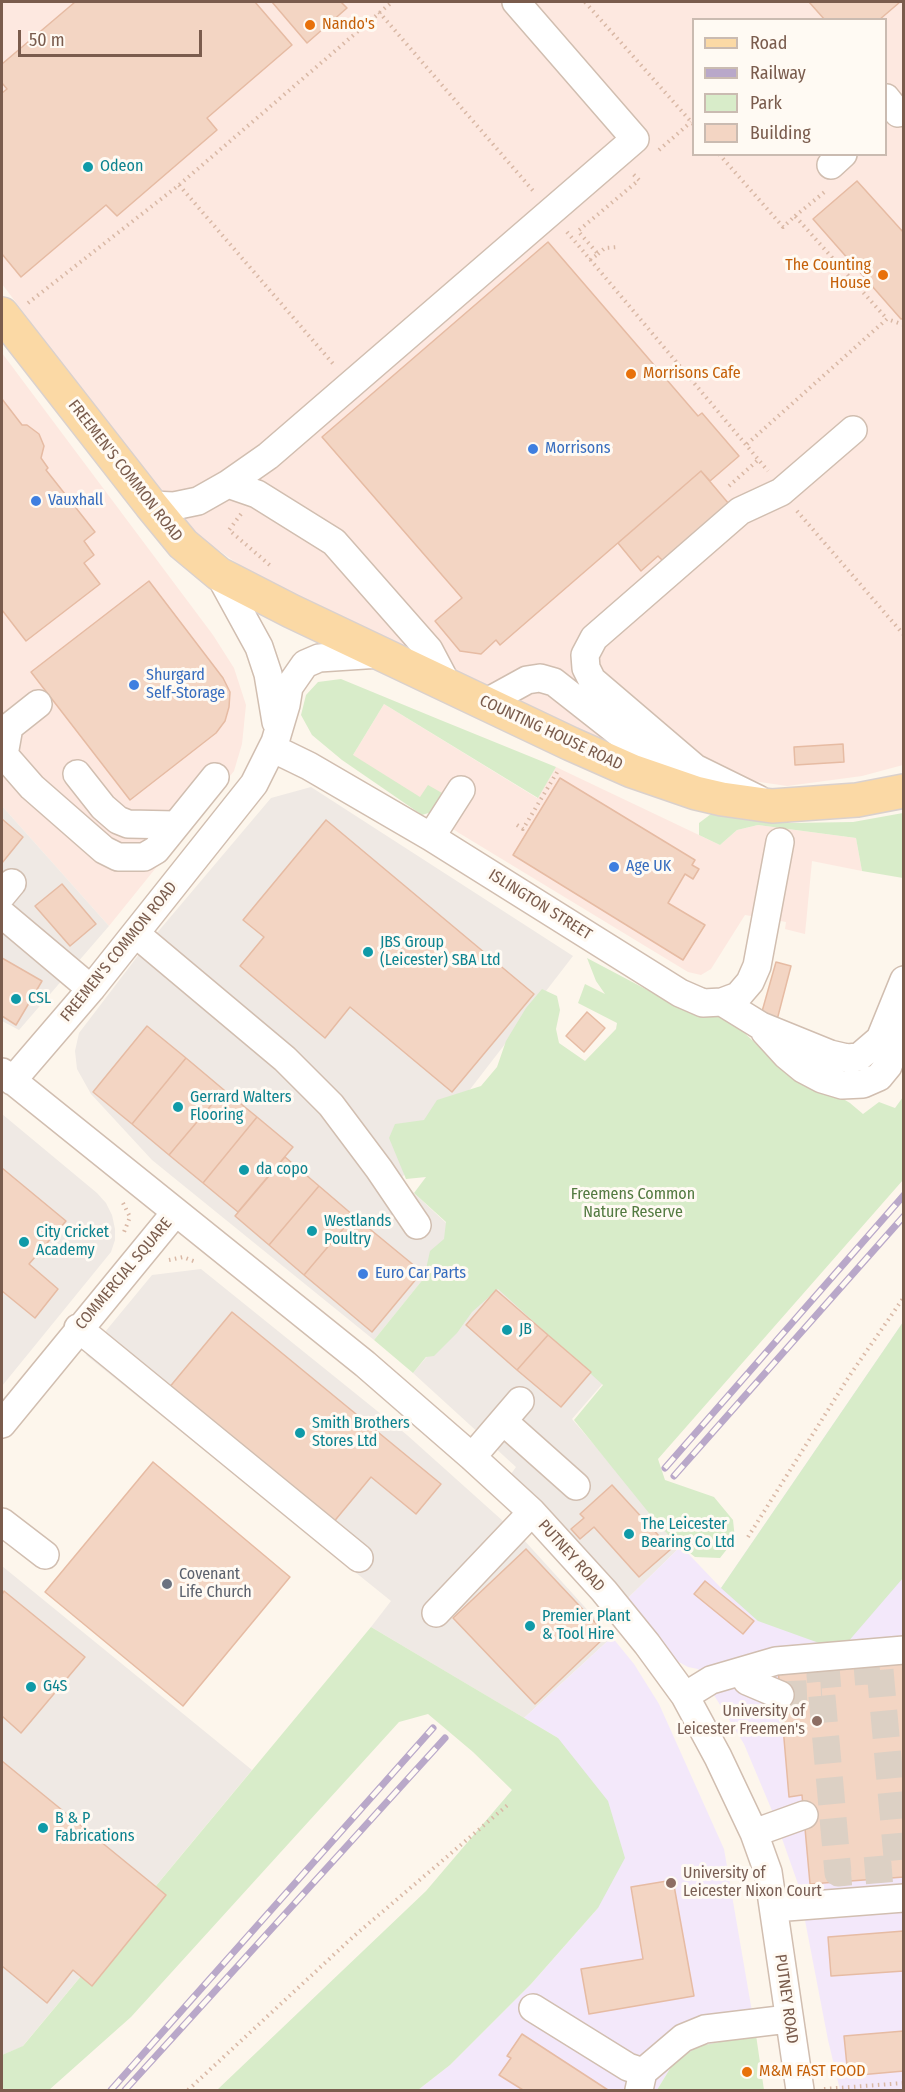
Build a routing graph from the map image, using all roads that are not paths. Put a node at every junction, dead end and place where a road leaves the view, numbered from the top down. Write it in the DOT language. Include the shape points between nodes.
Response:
graph roads {
  1 [pos="516,2"];
  2 [pos="4,317"];
  3 [pos="853,430"];
  4 [pos="228,484"];
  5 [pos="151,505"];
  6 [pos="219,574"];
  7 [pos="380,654"];
  8 [pos="448,686"];
  9 [pos="487,702"];
  10 [pos="38,704"];
  11 [pos="275,739"];
  12 [pos="77,774"];
  13 [pos="215,777"];
  14 [pos="461,790"];
  15 [pos="903,791"];
  16 [pos="696,793"];
  17 [pos="772,806"];
  18 [pos="179,821"];
  19 [pos="431,837"];
  20 [pos="210,840"];
  21 [pos="780,842"];
  22 [pos="2,914"];
  23 [pos="136,933"];
  24 [pos="903,980"];
  25 [pos="92,989"];
  26 [pos="722,1002"];
  27 [pos="903,1025"];
  28 [pos="761,1026"];
  29 [pos="7,1077"];
  30 [pos="175,1213"];
  31 [pos="417,1225"];
  32 [pos="78,1328"];
  33 [pos="520,1401"];
  34 [pos="503,1421"];
  35 [pos="2,1424"];
  36 [pos="472,1457"];
  37 [pos="576,1486"];
  38 [pos="532,1512"];
  39 [pos="2,1522"];
  40 [pos="45,1555"];
  41 [pos="359,1558"];
  42 [pos="436,1613"];
  43 [pos="903,1650"];
  44 [pos="738,1677"];
  45 [pos="780,1686"];
  46 [pos="685,1696"];
  47 [pos="804,1815"];
  48 [pos="754,1833"];
  49 [pos="903,1899"];
  50 [pos="774,1908"];
  51 [pos="533,2008"];
  52 [pos="788,2019"];
  53 [pos="641,2081"];
  54 [pos="807,2090"];
  1 -- 4 [label="street" via="635,139 352,385 268,456"];
  2 -- 5 [label="main road, FREEMEN'S COMMON ROAD"];
  3 -- 17 [label="street" via="781,492 740,511 594,638 585,655 592,680 695,768"];
  4 -- 5 [label="street" via="198,501"];
  4 -- 8 [label="street" via="257,494 333,542 429,650"];
  5 -- 6 [label="main road, FREEMEN'S COMMON ROAD" via="183,544"];
  6 -- 7 [label="main road, COUNTING HOUSE ROAD"];
  6 -- 11 [label="street, FREEMEN'S COMMON ROAD" via="259,647 268,674"];
  7 -- 8 [label="main road, COUNTING HOUSE ROAD"];
  7 -- 11 [label="street, FREEMEN'S COMMON ROAD" via="319,658 305,664 289,687"];
  8 -- 9 [label="main road, COUNTING HOUSE ROAD"];
  9 -- 16 [label="main road, COUNTING HOUSE ROAD" via="633,771"];
  9 -- 16 [label="street" via="527,680 554,682"];
  10 -- 18 [label="street" via="9,727 4,755 32,787 104,850 118,857 144,857 156,850"];
  11 -- 19 [label="street, ISLINGTON STREET" via="309,766"];
  11 -- 20 [label="street, FREEMEN'S COMMON ROAD" via="254,784"];
  12 -- 18 [label="street" via="118,820 128,824"];
  13 -- 18 [label="street"];
  14 -- 19 [label="street"];
  15 -- 17 [label="main road, COUNTING HOUSE ROAD" via="857,800"];
  16 -- 17 [label="main road, COUNTING HOUSE ROAD"];
  18 -- 20 [label="street"];
  19 -- 26 [label="street, ISLINGTON STREET" via="680,993 703,1003"];
  20 -- 23 [label="street, FREEMEN'S COMMON ROAD"];
  21 -- 26 [label="street" via="757,966 738,996"];
  22 -- 25 [label="street"];
  23 -- 25 [label="street, FREEMEN'S COMMON ROAD"];
  23 -- 31 [label="street" via="285,1059 332,1105"];
  24 -- 28 [label="street" via="880,1039 859,1057 830,1054"];
  25 -- 29 [label="street, FREEMEN'S COMMON ROAD"];
  26 -- 28 [label="street"];
  27 -- 28 [label="street" via="888,1065 879,1077 863,1084 842,1085 803,1069"];
  29 -- 30 [label="street, COMMERCIAL SQUARE"];
  30 -- 32 [label="street, COMMERCIAL SQUARE"];
  30 -- 36 [label="street, PUTNEY ROAD" via="365,1364"];
  32 -- 35 [label="street, COMMERCIAL SQUARE"];
  32 -- 41 [label="street"];
  33 -- 34 [label="street"];
  34 -- 36 [label="street"];
  34 -- 37 [label="street"];
  36 -- 38 [label="street, PUTNEY ROAD"];
  38 -- 42 [label="street"];
  38 -- 46 [label="street, PUTNEY ROAD" via="611,1600"];
  39 -- 40 [label="street"];
  43 -- 44 [label="street" via="776,1661"];
  44 -- 45 [label="street"];
  44 -- 46 [label="street" via="711,1680"];
  46 -- 48 [label="street, PUTNEY ROAD"];
  47 -- 48 [label="street"];
  48 -- 50 [label="street, PUTNEY ROAD" via="768,1872"];
  49 -- 50 [label="street"];
  50 -- 52 [label="street, PUTNEY ROAD"];
  51 -- 53 [label="street" via="628,2067"];
  52 -- 53 [label="street" via="705,2029 683,2038 665,2051"];
  52 -- 54 [label="street, PUTNEY ROAD"];
}
